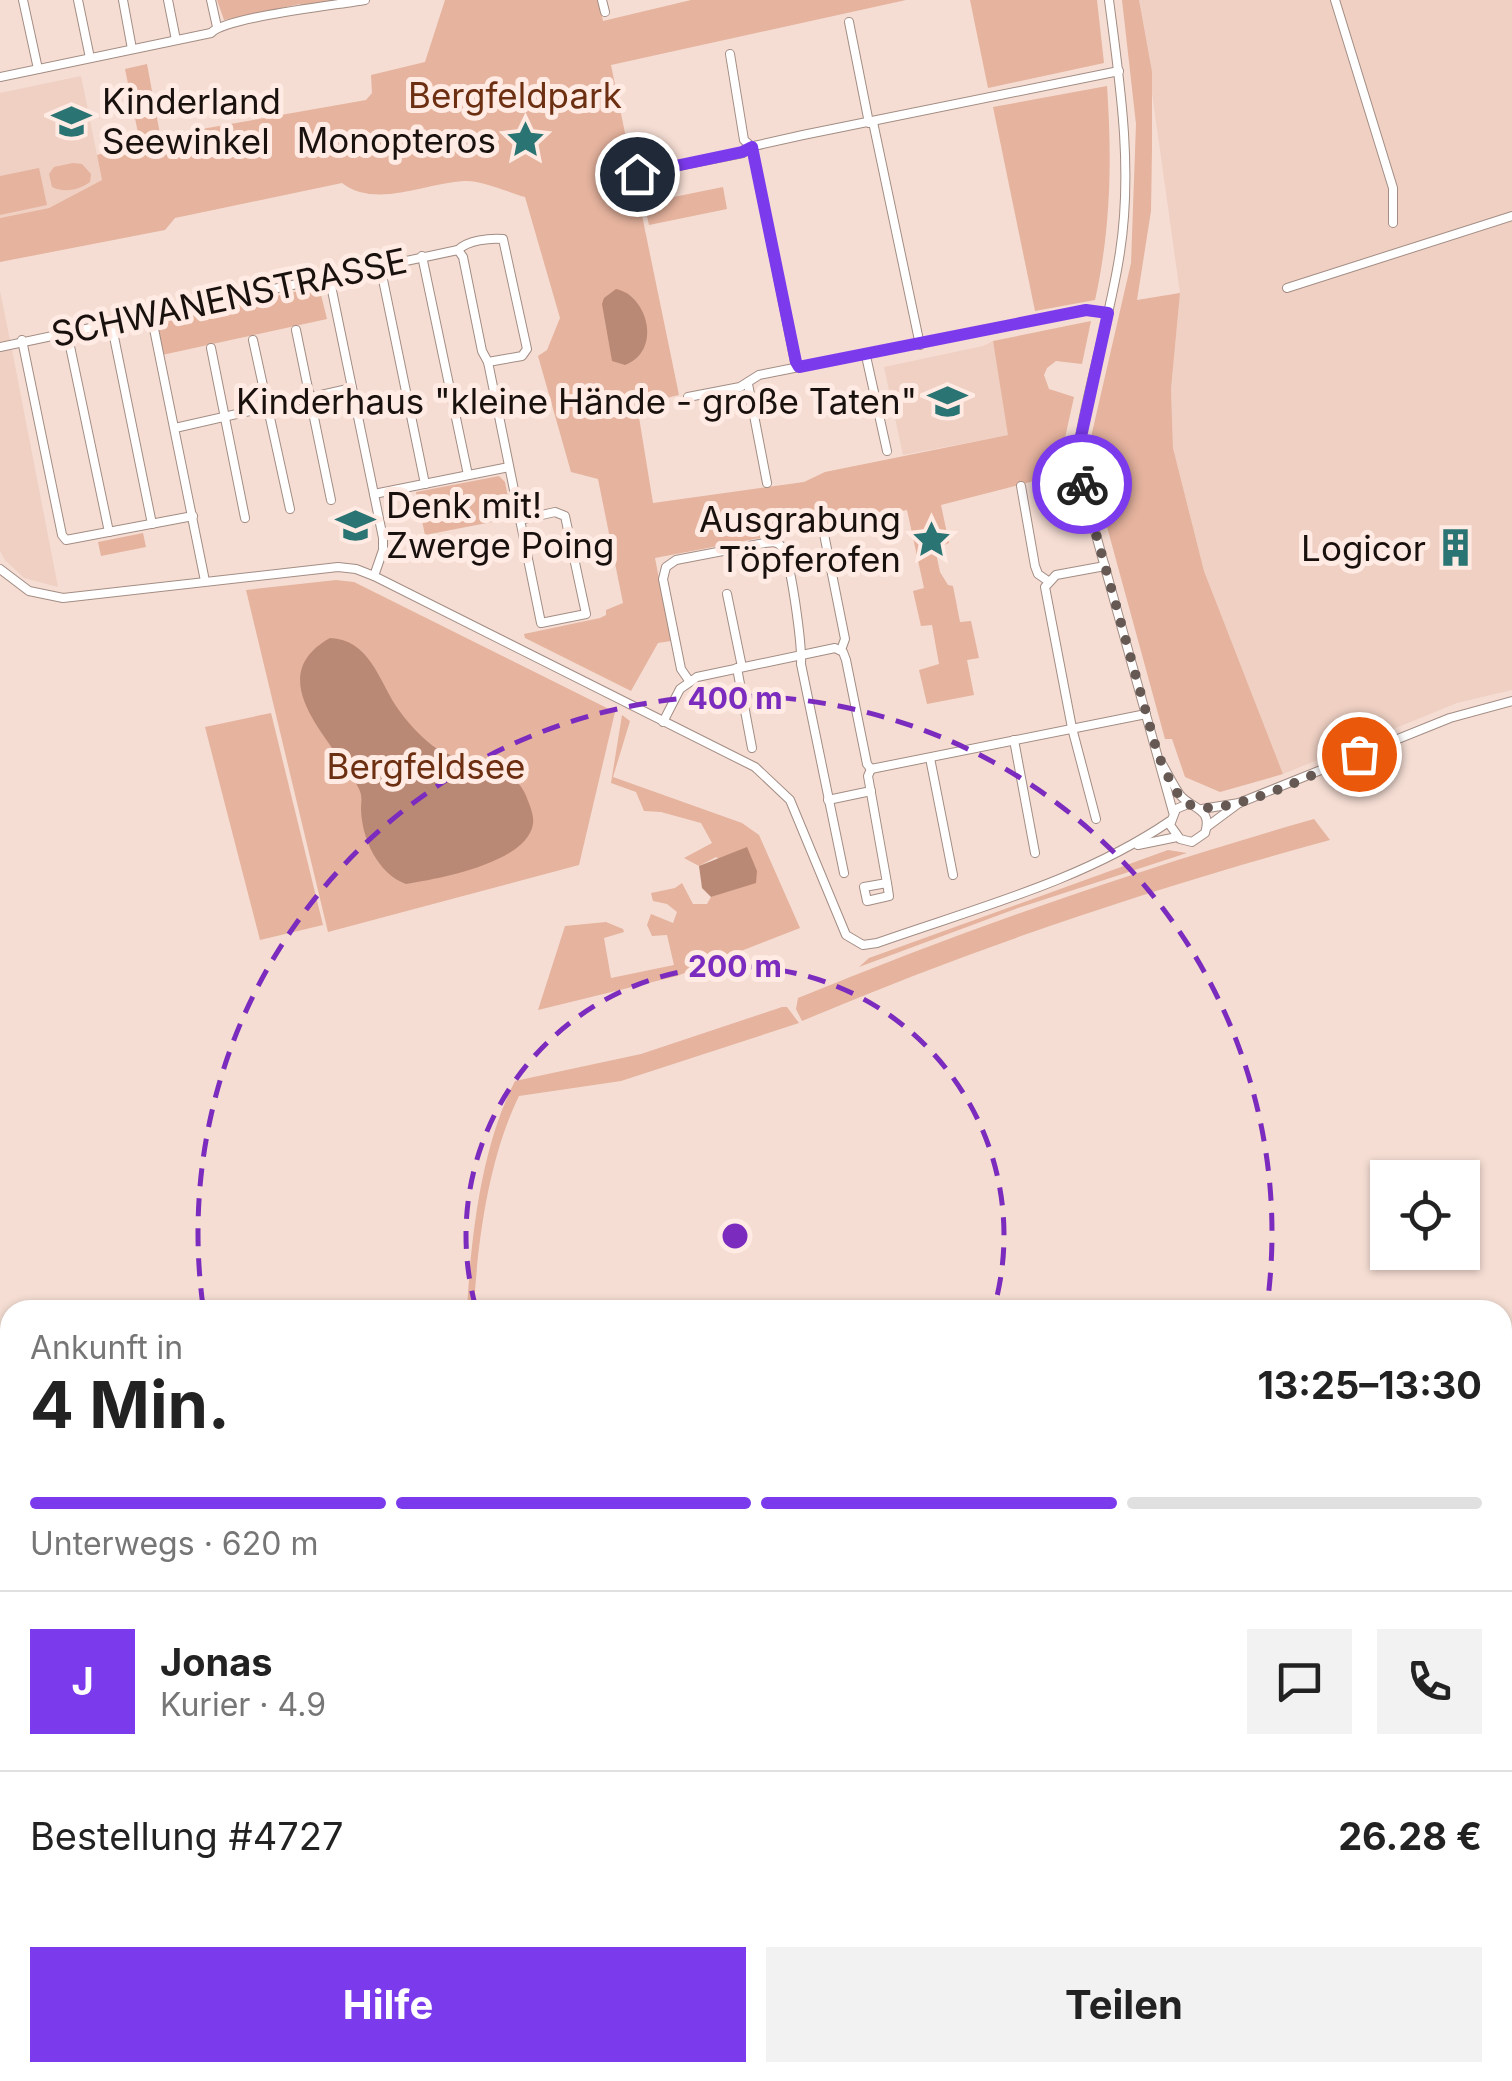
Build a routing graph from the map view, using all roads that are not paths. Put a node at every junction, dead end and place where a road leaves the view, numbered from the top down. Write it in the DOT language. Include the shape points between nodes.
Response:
graph roads {
  1 [pos="24,0"];
  2 [pos="78,0"];
  3 [pos="122,0"];
  4 [pos="168,0"];
  5 [pos="210,0"];
  6 [pos="366,0"];
  7 [pos="602,0"];
  8 [pos="1110,0"];
  9 [pos="1335,0"];
  10 [pos="355,1"];
  11 [pos="604,12"];
  12 [pos="849,22"];
  13 [pos="216,27"];
  14 [pos="176,40"];
  15 [pos="132,49"];
  16 [pos="730,54"];
  17 [pos="90,58"];
  18 [pos="38,69"];
  19 [pos="1119,72"];
  20 [pos="0,77"];
  21 [pos="871,122"];
  22 [pos="752,147"];
  23 [pos="637,174"];
  24 [pos="1512,216"];
  25 [pos="1393,223"];
  26 [pos="458,250"];
  27 [pos="422,256"];
  28 [pos="380,265"];
  29 [pos="329,276"];
  30 [pos="1287,288"];
  31 [pos="1108,313"];
  32 [pos="151,314"];
  33 [pos="110,322"];
  34 [pos="296,330"];
  35 [pos="67,332"];
  36 [pos="22,340"];
  37 [pos="254,340"];
  38 [pos="920,345"];
  39 [pos="0,347"];
  40 [pos="211,348"];
  41 [pos="866,356"];
  42 [pos="488,362"];
  43 [pos="799,367"];
  44 [pos="748,384"];
  45 [pos="352,388"];
  46 [pos="688,396"];
  47 [pos="310,397"];
  48 [pos="268,406"];
  49 [pos="226,418"];
  50 [pos="176,428"];
  51 [pos="887,451"];
  52 [pos="508,466"];
  53 [pos="468,476"];
  54 [pos="767,483"];
  55 [pos="425,484"];
  56 [pos="1021,486"];
  57 [pos="374,494"];
  58 [pos="331,500"];
  59 [pos="290,509"];
  60 [pos="193,516"];
  61 [pos="245,518"];
  62 [pos="520,520"];
  63 [pos="152,524"];
  64 [pos="823,529"];
  65 [pos="109,532"];
  66 [pos="1105,566"];
  67 [pos="0,569"];
  68 [pos="374,576"];
  69 [pos="1048,581"];
  70 [pos="205,582"];
  71 [pos="728,594"];
  72 [pos="841,650"];
  73 [pos="802,654"];
  74 [pos="739,668"];
  75 [pos="690,682"];
  76 [pos="1512,701"];
  77 [pos="1146,714"];
  78 [pos="663,722"];
  79 [pos="1072,728"];
  80 [pos="1014,740"];
  81 [pos="752,748"];
  82 [pos="1158,755"];
  83 [pos="930,758"];
  84 [pos="871,769"];
  85 [pos="872,791"];
  86 [pos="828,800"];
  87 [pos="1239,803"];
  88 [pos="1188,804"];
  89 [pos="1202,810"];
  90 [pos="1172,816"];
  91 [pos="1096,819"];
  92 [pos="1208,826"];
  93 [pos="1177,837"];
  94 [pos="1133,846"];
  95 [pos="1035,854"];
  96 [pos="844,874"];
  97 [pos="953,875"];
  98 [pos="887,883"];
  1 -- 18 [label="street"];
  2 -- 17 [label="street"];
  3 -- 15 [label="street"];
  4 -- 14 [label="street"];
  5 -- 13 [label="street"];
  6 -- 10 [label="street"];
  7 -- 11 [label="street"];
  8 -- 19 [label="street"];
  9 -- 25 [label="street" via="1393,188"];
  10 -- 13 [label="street"];
  12 -- 21 [label="street"];
  13 -- 14 [label="street"];
  14 -- 15 [label="street"];
  15 -- 17 [label="street"];
  16 -- 22 [label="street" via="744,140"];
  17 -- 18 [label="street"];
  18 -- 20 [label="street"];
  19 -- 21 [label="street"];
  19 -- 31 [label="street" via="1124,218"];
  21 -- 22 [label="street"];
  21 -- 38 [label="street"];
  22 -- 23 [label="street"];
  22 -- 43 [label="street"];
  24 -- 30 [label="street"];
  26 -- 27 [label="street, SCHWANENSTRASSE"];
  26 -- 42 [label="street"];
  26 -- 42 [label="street, SCHWANENSTRASSE" via="494,238 505,243 527,349 522,356"];
  27 -- 28 [label="street, SCHWANENSTRASSE"];
  27 -- 53 [label="street"];
  28 -- 29 [label="street, SCHWANENSTRASSE"];
  28 -- 55 [label="street"];
  29 -- 32 [label="street, SCHWANENSTRASSE"];
  29 -- 45 [label="street"];
  31 -- 38 [label="street" via="1086,310"];
  31 -- 66 [label="street" via="1077,455"];
  32 -- 33 [label="street, SCHWANENSTRASSE"];
  32 -- 50 [label="street"];
  33 -- 35 [label="street, SCHWANENSTRASSE"];
  33 -- 63 [label="street"];
  34 -- 47 [label="street"];
  35 -- 36 [label="street, SCHWANENSTRASSE"];
  35 -- 65 [label="street"];
  36 -- 39 [label="street, SCHWANENSTRASSE"];
  36 -- 65 [label="street" via="62,535 66,540"];
  37 -- 48 [label="street"];
  38 -- 41 [label="street"];
  40 -- 49 [label="street"];
  41 -- 43 [label="street"];
  41 -- 51 [label="street"];
  42 -- 52 [label="street"];
  43 -- 44 [label="street" via="759,375"];
  44 -- 46 [label="street"];
  44 -- 54 [label="street"];
  45 -- 47 [label="street"];
  45 -- 57 [label="street"];
  47 -- 48 [label="street"];
  47 -- 58 [label="street"];
  48 -- 49 [label="street"];
  48 -- 59 [label="street"];
  49 -- 50 [label="street"];
  49 -- 61 [label="street"];
  50 -- 60 [label="street"];
  52 -- 53 [label="street"];
  52 -- 62 [label="street"];
  53 -- 55 [label="street"];
  55 -- 57 [label="street"];
  56 -- 69 [label="street" via="1035,566"];
  57 -- 68 [label="street" via="383,550"];
  60 -- 63 [label="street"];
  60 -- 70 [label="street"];
  62 -- 62 [label="street" via="565,516 586,614 541,623"];
  63 -- 65 [label="street"];
  64 -- 72 [label="street" via="845,639"];
  66 -- 69 [label="street"];
  66 -- 77 [label="street"];
  67 -- 70 [label="street" via="29,591 54,597"];
  68 -- 70 [label="street" via="338,566"];
  68 -- 78 [label="street"];
  69 -- 79 [label="street" via="1046,604"];
  71 -- 74 [label="street"];
  72 -- 73 [label="street"];
  72 -- 84 [label="street"];
  73 -- 74 [label="street"];
  73 -- 75 [label="street" via="779,544 676,560 663,579 681,669"];
  73 -- 86 [label="street"];
  74 -- 75 [label="street"];
  74 -- 81 [label="street"];
  75 -- 78 [label="street"];
  76 -- 87 [label="street" via="1450,718"];
  77 -- 79 [label="street"];
  77 -- 82 [label="street"];
  78 -- 94 [label="street" via="756,766 781,788 846,936 863,945 1009,898"];
  79 -- 80 [label="street"];
  79 -- 91 [label="street"];
  80 -- 83 [label="street"];
  80 -- 95 [label="street"];
  82 -- 88 [label="street"];
  82 -- 90 [label="street"];
  83 -- 84 [label="street"];
  83 -- 97 [label="street"];
  84 -- 85 [label="street"];
  85 -- 86 [label="street"];
  85 -- 98 [label="street"];
  86 -- 96 [label="street"];
  87 -- 89 [label="street"];
  87 -- 92 [label="street"];
  88 -- 89 [label="street"];
  88 -- 90 [label="street"];
  89 -- 92 [label="street"];
  90 -- 93 [label="street"];
  90 -- 94 [label="street"];
  92 -- 93 [label="street" via="1196,841"];
  93 -- 94 [label="street"];
}
